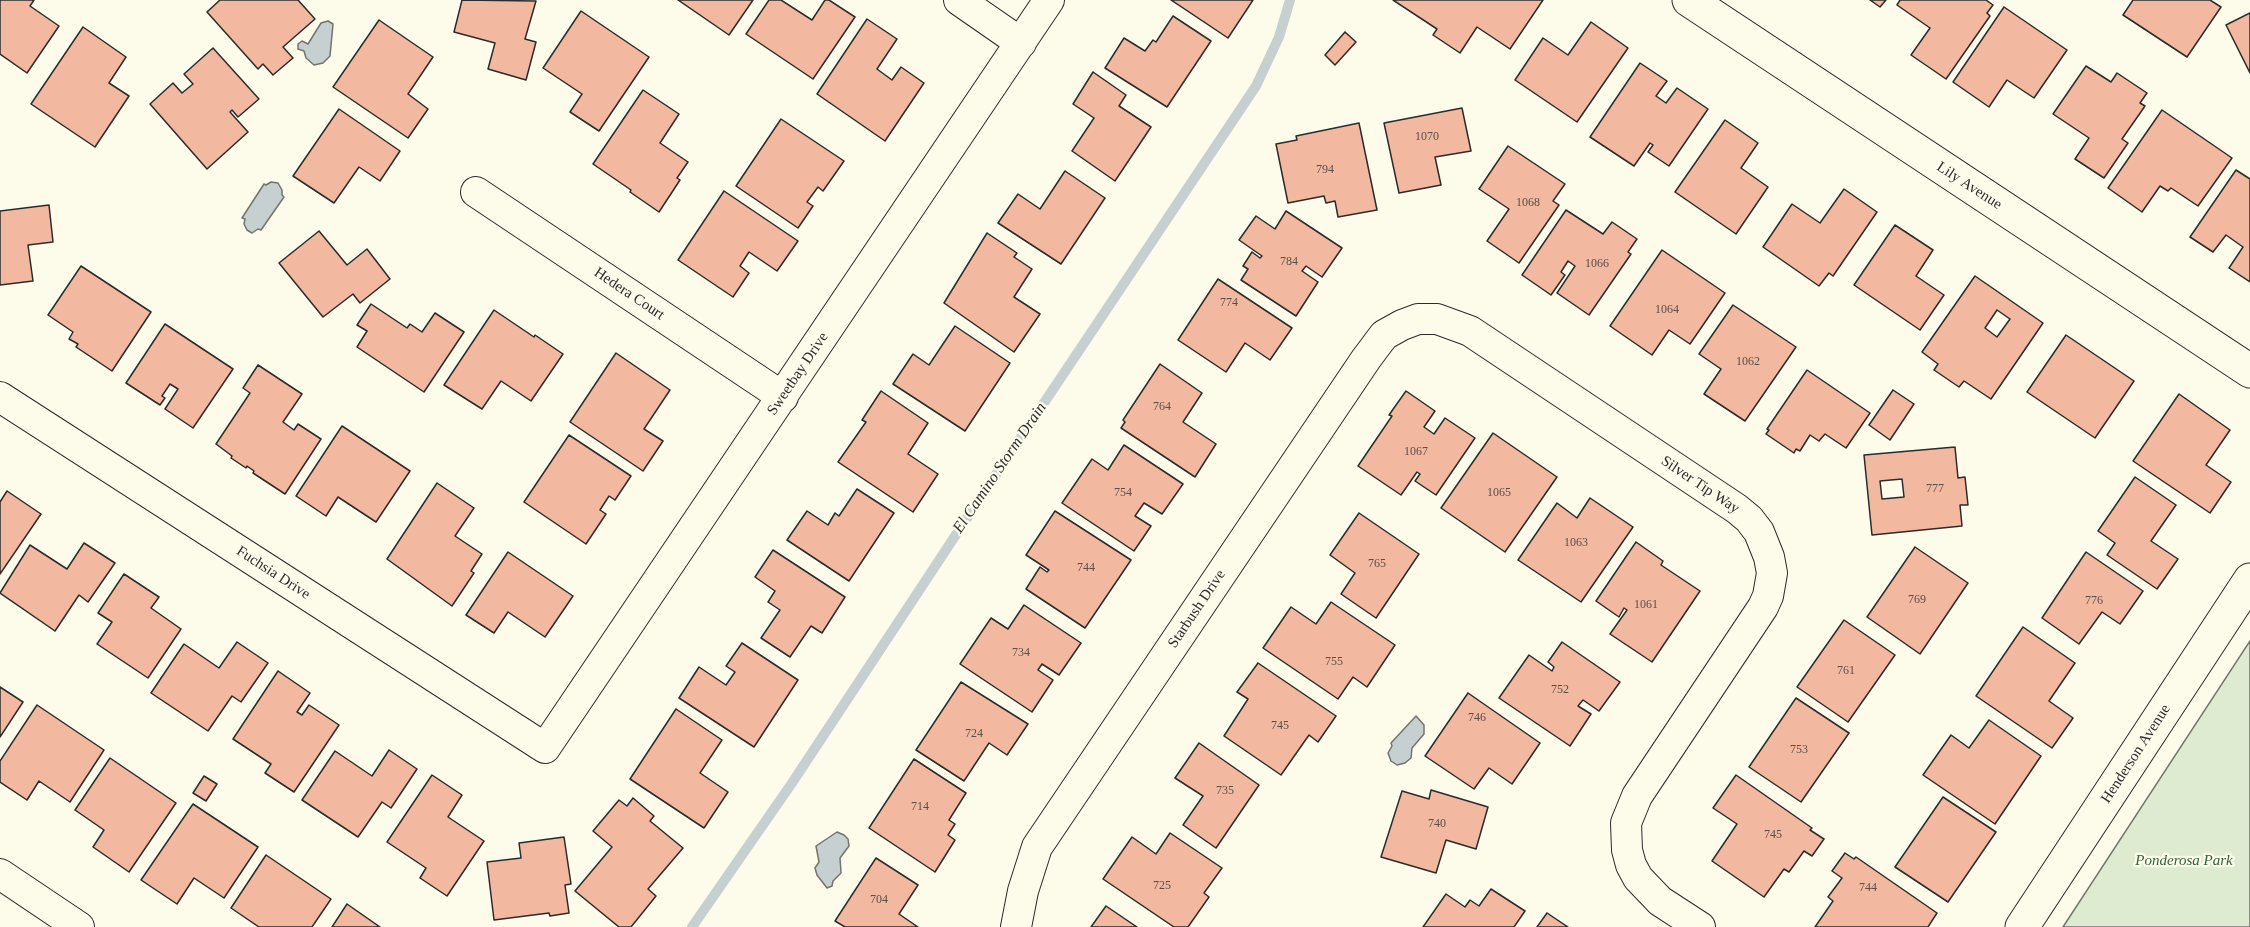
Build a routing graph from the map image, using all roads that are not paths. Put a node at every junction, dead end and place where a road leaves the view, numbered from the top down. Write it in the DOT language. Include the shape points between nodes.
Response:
graph roads {
  1 [pos="959,0"];
  2 [pos="1049,0"];
  3 [pos="1689,0"];
  4 [pos="1021,43"];
  5 [pos="476,192"];
  6 [pos="1418,319"];
  7 [pos="2250,372"];
  8 [pos="0,397"];
  9 [pos="783,397"];
  10 [pos="2250,580"];
  11 [pos="546,748"];
  12 [pos="0,874"];
  13 [pos="79,927"];
  14 [pos="1016,927"];
  15 [pos="1700,927"];
  16 [pos="2022,927"];
  1 -- 4 [label="street"];
  2 -- 4 [label="street, Sweetbay Drive"];
  3 -- 7 [label="street, Lily Avenue"];
  4 -- 9 [label="street, Sweetbay Drive"];
  5 -- 9 [label="street, Hedera Court"];
  6 -- 14 [label="street, Starbush Drive" via="1384,335 1366,358 1037,847"];
  6 -- 15 [label="street, Silver Tip Way" via="1437,319 1470,331 1737,509 1760,532 1772,573 1763,607 1637,796 1626,823 1627,850 1638,878 1648,891"];
  8 -- 11 [label="street, Fuchsia Drive"];
  9 -- 11 [label="street, Sweetbay Drive"];
  10 -- 16 [label="street, Henderson Avenue"];
  12 -- 13 [label="street"];
}
